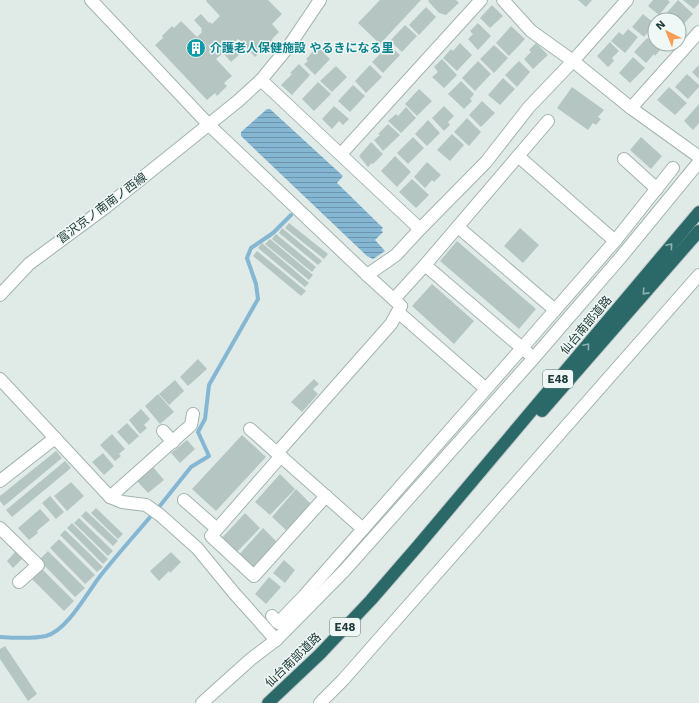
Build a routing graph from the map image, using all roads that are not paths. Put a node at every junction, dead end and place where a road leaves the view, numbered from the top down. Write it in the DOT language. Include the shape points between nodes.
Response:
graph roads {
  1 [pos="91,0"];
  2 [pos="320,0"];
  3 [pos="481,0"];
  4 [pos="503,0"];
  5 [pos="627,0"];
  6 [pos="699,32"];
  7 [pos="573,61"];
  8 [pos="261,80"];
  9 [pos="631,108"];
  10 [pos="548,121"];
  11 [pos="209,125"];
  12 [pos="341,154"];
  13 [pos="518,156"];
  14 [pos="699,157"];
  15 [pos="624,159"];
  16 [pos="699,162"];
  17 [pos="673,168"];
  18 [pos="657,189"];
  19 [pos="699,212"];
  20 [pos="458,227"];
  21 [pos="420,228"];
  22 [pos="699,231"];
  23 [pos="615,241"];
  24 [pos="425,265"];
  25 [pos="366,275"];
  26 [pos="699,275"];
  27 [pos="0,295"];
  28 [pos="394,299"];
  29 [pos="555,310"];
  30 [pos="398,312"];
  31 [pos="522,348"];
  32 [pos="533,358"];
  33 [pos="0,379"];
  34 [pos="486,389"];
  35 [pos="193,414"];
  36 [pos="250,429"];
  37 [pos="163,431"];
  38 [pos="55,438"];
  39 [pos="173,442"];
  40 [pos="279,454"];
  41 [pos="0,481"];
  42 [pos="326,496"];
  43 [pos="110,497"];
  44 [pos="184,500"];
  45 [pos="0,528"];
  46 [pos="217,529"];
  47 [pos="363,529"];
  48 [pos="418,547"];
  49 [pos="19,582"];
  50 [pos="272,616"];
  51 [pos="276,640"];
  52 [pos="202,703"];
  53 [pos="268,703"];
  54 [pos="320,703"];
  1 -- 11 [label="street"];
  2 -- 8 [label="street, 富沢京ノ南南ノ西線" via="289,46"];
  3 -- 12 [label="street"];
  4 -- 7 [label="street" via="531,31"];
  5 -- 7 [label="street"];
  6 -- 9 [label="street"];
  7 -- 9 [label="street"];
  7 -- 21 [label="street" via="529,107 486,162"];
  8 -- 11 [label="street, 富沢京ノ南南ノ西線"];
  8 -- 12 [label="street"];
  9 -- 14 [label="street"];
  10 -- 13 [label="street"];
  11 -- 25 [label="street"];
  11 -- 27 [label="street, 富沢京ノ南南ノ西線" via="29,264"];
  12 -- 21 [label="street"];
  13 -- 20 [label="street"];
  13 -- 23 [label="street"];
  15 -- 18 [label="street"];
  16 -- 32 [label="street"];
  17 -- 18 [label="street"];
  18 -- 23 [label="street"];
  48 -- 19 [label="highway, 仙台南部道路 / E48, one-way"];
  20 -- 24 [label="street"];
  20 -- 29 [label="street"];
  21 -- 25 [label="street" via="396,255"];
  22 -- 48 [label="highway, 仙台南部道路 / E48, one-way" via="537,417"];
  23 -- 29 [label="street"];
  24 -- 28 [label="street"];
  24 -- 31 [label="street"];
  25 -- 28 [label="street"];
  26 -- 54 [label="street"];
  28 -- 30 [label="street" via="402,306"];
  29 -- 31 [label="street"];
  30 -- 34 [label="street"];
  30 -- 40 [label="street" via="391,324"];
  31 -- 32 [label="street"];
  31 -- 34 [label="street"];
  32 -- 51 [label="street" via="344,571"];
  33 -- 38 [label="street"];
  34 -- 47 [label="street"];
  35 -- 39 [label="street" via="191,425"];
  36 -- 40 [label="street"];
  37 -- 39 [label="street"];
  38 -- 41 [label="street"];
  38 -- 43 [label="street"];
  39 -- 43 [label="street"];
  40 -- 42 [label="street"];
  40 -- 46 [label="street"];
  42 -- 46 [label="street" via="254,576 211,536"];
  42 -- 47 [label="street"];
  43 -- 51 [label="street" via="122,502 146,505 160,515 197,548"];
  44 -- 46 [label="street"];
  45 -- 49 [label="street" via="38,565"];
  47 -- 50 [label="street" via="278,623"];
  48 -- 53 [label="highway, 仙台南部道路 / E48" via="320,654"];
  51 -- 52 [label="street"];
}
